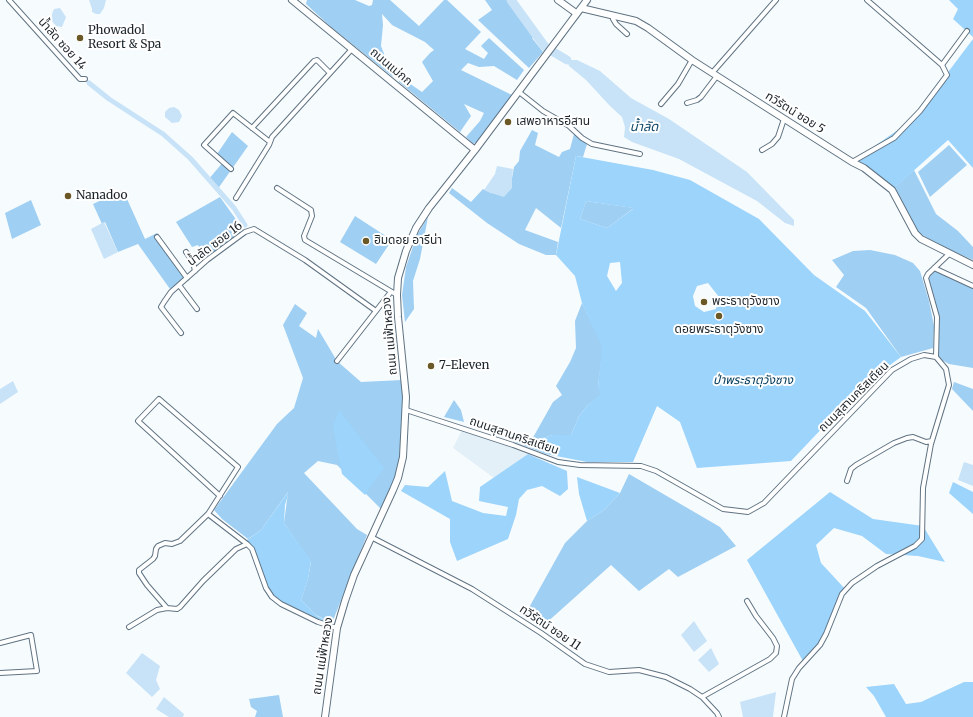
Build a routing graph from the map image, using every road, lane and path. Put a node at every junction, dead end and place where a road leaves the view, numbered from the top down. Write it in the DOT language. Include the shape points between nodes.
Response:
graph roads {
  1 [pos="9,0"];
  2 [pos="292,0"];
  3 [pos="558,0"];
  4 [pos="587,0"];
  5 [pos="776,0"];
  6 [pos="867,0"];
  7 [pos="581,8"];
  8 [pos="576,14"];
  9 [pos="613,15"];
  10 [pos="967,31"];
  11 [pos="627,34"];
  12 [pos="352,49"];
  13 [pos="692,60"];
  14 [pos="942,65"];
  15 [pos="330,73"];
  16 [pos="715,75"];
  17 [pos="85,79"];
  18 [pos="519,92"];
  19 [pos="687,103"];
  20 [pos="661,104"];
  21 [pos="784,119"];
  22 [pos="252,128"];
  23 [pos="270,142"];
  24 [pos="475,150"];
  25 [pos="762,150"];
  26 [pos="640,154"];
  27 [pos="852,162"];
  28 [pos="231,169"];
  29 [pos="277,188"];
  30 [pos="236,198"];
  31 [pos="158,237"];
  32 [pos="186,252"];
  33 [pos="949,254"];
  34 [pos="973,265"];
  35 [pos="934,268"];
  36 [pos="196,270"];
  37 [pos="187,278"];
  38 [pos="179,285"];
  39 [pos="973,286"];
  40 [pos="390,293"];
  41 [pos="397,296"];
  42 [pos="197,309"];
  43 [pos="376,311"];
  44 [pos="181,333"];
  45 [pos="936,357"];
  46 [pos="337,361"];
  47 [pos="406,410"];
  48 [pos="932,441"];
  49 [pos="848,481"];
  50 [pos="220,496"];
  51 [pos="208,514"];
  52 [pos="371,537"];
  53 [pos="246,544"];
  54 [pos="747,601"];
  55 [pos="168,608"];
  56 [pos="129,627"];
  57 [pos="337,628"];
  58 [pos="0,643"];
  59 [pos="0,673"];
  60 [pos="702,697"];
  61 [pos="325,717"];
  62 [pos="719,717"];
  63 [pos="784,717"];
  1 -- 17 [label="street, น้ำลัด ซอย 14" via="80,79"];
  2 -- 12 [label="street, ถนนแม่กก"];
  3 -- 8 [label="street"];
  4 -- 7 [label="street, ถนน แม่ฟ้าหลวง"];
  5 -- 16 [label="street"];
  6 -- 14 [label="street"];
  7 -- 8 [label="street, ถนน แม่ฟ้าหลวง"];
  7 -- 9 [label="street, ทวีรัตน์ ซอย 5"];
  8 -- 18 [label="street, ถนน แม่ฟ้าหลวง"];
  9 -- 11 [label="street" via="613,20"];
  9 -- 13 [label="street, ทวีรัตน์ ซอย 5" via="636,21"];
  10 -- 14 [label="street"];
  12 -- 15 [label="street"];
  12 -- 24 [label="street, ถนนแม่กก"];
  13 -- 16 [label="street, ทวีรัตน์ ซอย 5"];
  13 -- 20 [label="street" via="678,84"];
  14 -- 27 [label="street" via="947,75 920,111 894,138"];
  15 -- 22 [label="street" via="317,60 314,61"];
  15 -- 23 [label="street"];
  16 -- 19 [label="street" via="702,97"];
  16 -- 21 [label="street, ทวีรัตน์ ซอย 5"];
  18 -- 24 [label="street, ถนน แม่ฟ้าหลวง"];
  18 -- 26 [label="street" via="592,144"];
  21 -- 25 [label="street" via="778,137"];
  21 -- 27 [label="street, ทวีรัตน์ ซอย 5"];
  22 -- 23 [label="street"];
  22 -- 28 [label="street" via="233,113 204,145"];
  23 -- 30 [label="street"];
  24 -- 41 [label="street, ถนน แม่ฟ้าหลวง" via="416,228 400,270"];
  27 -- 33 [label="street, ทวีรัตน์ ซอย 5" via="869,171 892,190 915,233 921,239"];
  29 -- 40 [label="street" via="313,213 304,236 305,240"];
  31 -- 37 [label="street"];
  32 -- 36 [label="street"];
  33 -- 34 [label="street, ทวีรัตน์ ซอย 5"];
  33 -- 35 [label="street"];
  35 -- 39 [label="street"];
  35 -- 45 [label="street" via="926,278 937,317"];
  36 -- 37 [label="street, น้ำลัด ซอย 16"];
  36 -- 43 [label="street, น้ำลัด ซอย 16" via="245,232 254,229 305,260"];
  37 -- 38 [label="street, น้ำลัด ซอย 16"];
  38 -- 42 [label="street"];
  38 -- 44 [label="street, น้ำลัด ซอย 16" via="161,308"];
  40 -- 41 [label="street"];
  40 -- 43 [label="street"];
  41 -- 47 [label="street, ถนน แม่ฟ้าหลวง"];
  43 -- 46 [label="street"];
  45 -- 47 [label="street, ถนนสุสานคริสเตียน" via="924,355 892,370 764,503 748,512 723,509 656,471 641,466 558,462"];
  45 -- 48 [label="street" via="946,369 949,385"];
  47 -- 52 [label="street, ถนน แม่ฟ้าหลวง" via="405,446 401,467"];
  48 -- 49 [label="street" via="926,442 913,437 894,443 851,469"];
  48 -- 63 [label="street" via="923,488 922,539 915,546 852,583 842,594 820,645 792,679"];
  50 -- 50 [label="street" via="238,467 159,399 138,421"];
  50 -- 51 [label="street"];
  51 -- 53 [label="street"];
  51 -- 55 [label="street" via="180,542 158,546 154,559 139,570 147,585"];
  52 -- 57 [label="street, ถนน แม่ฟ้าหลวง" via="350,584"];
  52 -- 60 [label="street, ทวีรัตน์ ซอย 11" via="472,589 585,664 610,672 638,670 666,677"];
  53 -- 55 [label="street" via="236,549 180,607"];
  53 -- 57 [label="street" via="252,549 266,588 272,597 318,622"];
  54 -- 60 [label="street" via="773,638 777,646 776,653 770,659"];
  55 -- 56 [label="street" via="157,610"];
  57 -- 61 [label="street, ถนน แม่ฟ้าหลวง"];
  58 -- 59 [label="street" via="31,635 37,671"];
  60 -- 62 [label="street, ทวีรัตน์ ซอย 11"];
}
